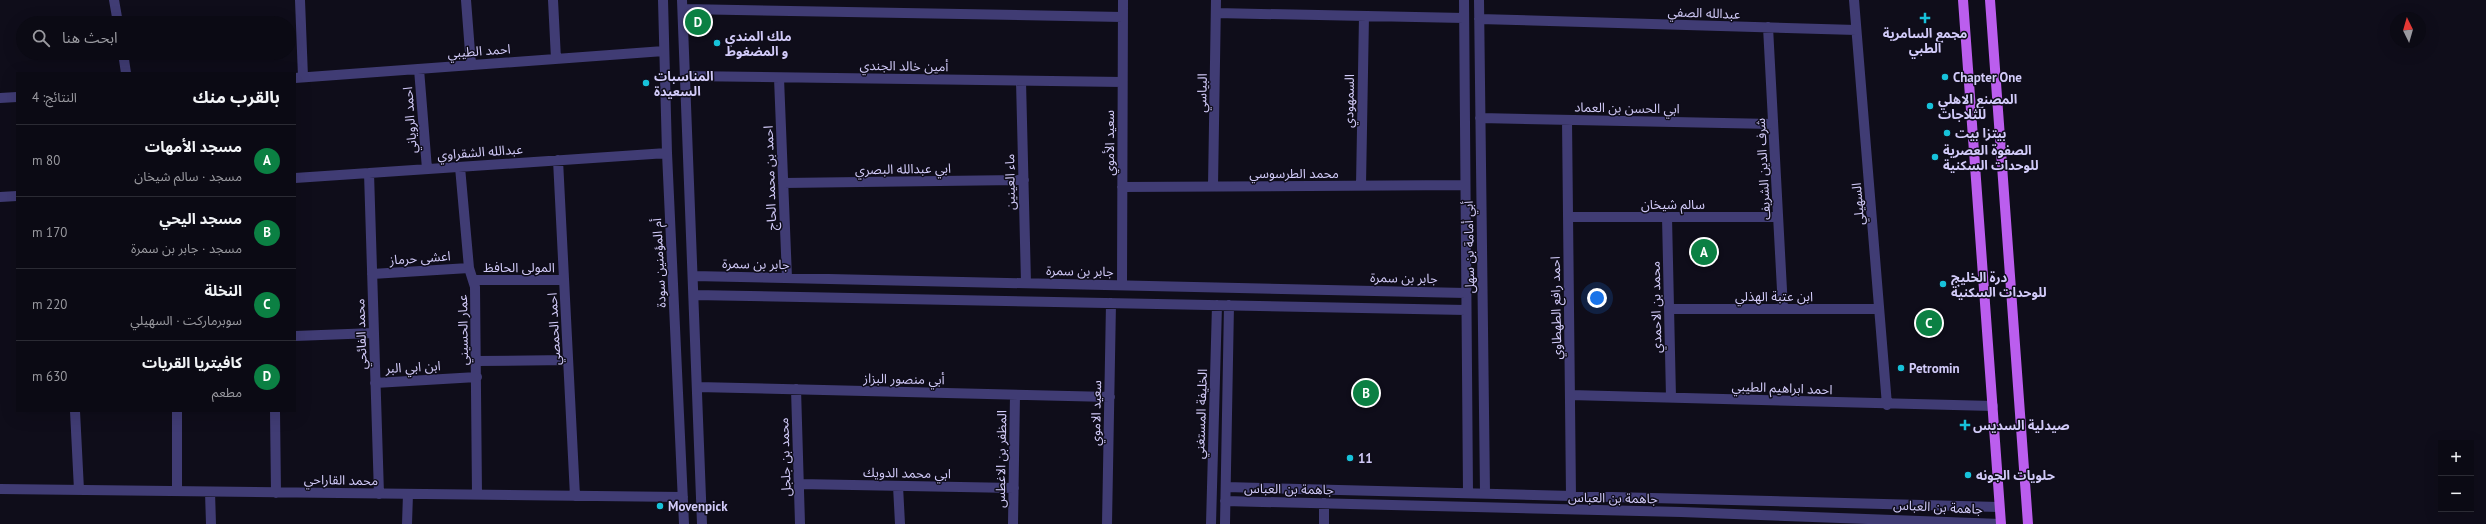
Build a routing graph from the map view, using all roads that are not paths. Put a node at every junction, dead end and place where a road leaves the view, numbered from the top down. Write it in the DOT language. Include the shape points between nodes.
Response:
graph roads {
  1 [pos="114,0"];
  2 [pos="300,0"];
  3 [pos="466,0"];
  4 [pos="553,0"];
  5 [pos="663,0"];
  6 [pos="1123,0"];
  7 [pos="1216,0"];
  8 [pos="1464,0"];
  9 [pos="1479,0"];
  10 [pos="1854,0"];
  11 [pos="1963,0"];
  12 [pos="1990,0"];
  13 [pos="683,4"];
  14 [pos="1216,13"];
  15 [pos="117,16"];
  16 [pos="1364,16"];
  17 [pos="1123,17"];
  18 [pos="1464,18"];
  19 [pos="1479,19"];
  20 [pos="1768,28"];
  21 [pos="1856,30"];
  22 [pos="664,51"];
  23 [pos="556,59"];
  24 [pos="123,60"];
  25 [pos="470,65"];
  26 [pos="419,69"];
  27 [pos="126,72"];
  28 [pos="685,76"];
  29 [pos="299,77"];
  30 [pos="779,78"];
  31 [pos="1021,81"];
  32 [pos="1122,82"];
  33 [pos="16,97"];
  34 [pos="0,98"];
  35 [pos="1480,118"];
  36 [pos="1567,120"];
  37 [pos="1773,124"];
  38 [pos="667,153"];
  39 [pos="558,160"];
  40 [pos="460,167"];
  41 [pos="427,169"];
  42 [pos="369,173"];
  43 [pos="296,178"];
  44 [pos="1024,180"];
  45 [pos="783,183"];
  46 [pos="1465,185"];
  47 [pos="1213,186"];
  48 [pos="1361,186"];
  49 [pos="1122,187"];
  50 [pos="16,196"];
  51 [pos="0,197"];
  52 [pos="1568,217"];
  53 [pos="1667,217"];
  54 [pos="1778,217"];
  55 [pos="469,268"];
  56 [pos="372,274"];
  57 [pos="693,276"];
  58 [pos="787,278"];
  59 [pos="473,280"];
  60 [pos="564,280"];
  61 [pos="1026,283"];
  62 [pos="1122,285"];
  63 [pos="1466,293"];
  64 [pos="694,295"];
  65 [pos="1112,303"];
  66 [pos="1217,305"];
  67 [pos="1229,306"];
  68 [pos="1669,309"];
  69 [pos="1783,309"];
  70 [pos="1880,309"];
  71 [pos="1466,310"];
  72 [pos="374,333"];
  73 [pos="296,336"];
  74 [pos="568,360"];
  75 [pos="477,361"];
  76 [pos="477,377"];
  77 [pos="376,383"];
  78 [pos="697,387"];
  79 [pos="796,389"];
  80 [pos="1015,394"];
  81 [pos="1570,395"];
  82 [pos="1110,397"];
  83 [pos="1671,397"];
  84 [pos="1888,405"];
  85 [pos="1993,406"];
  86 [pos="75,412"];
  87 [pos="177,412"];
  88 [pos="275,412"];
  89 [pos="799,484"];
  90 [pos="898,486"];
  91 [pos="1226,487"];
  92 [pos="1014,488"];
  93 [pos="0,489"];
  94 [pos="79,490"];
  95 [pos="177,491"];
  96 [pos="210,492"];
  97 [pos="276,493"];
  98 [pos="1468,493"];
  99 [pos="1485,493"];
  100 [pos="379,494"];
  101 [pos="408,494"];
  102 [pos="477,495"];
  103 [pos="575,496"];
  104 [pos="1571,496"];
  105 [pos="682,497"];
  106 [pos="1226,501"];
  107 [pos="1324,503"];
  108 [pos="1999,507"];
  109 [pos="1793,519"];
  110 [pos="1890,521"];
  111 [pos="211,524"];
  112 [pos="407,524"];
  113 [pos="684,524"];
  114 [pos="702,524"];
  115 [pos="800,524"];
  116 [pos="900,524"];
  117 [pos="1013,524"];
  118 [pos="1107,524"];
  119 [pos="1211,524"];
  120 [pos="1225,524"];
  121 [pos="1324,524"];
  122 [pos="2001,524"];
  123 [pos="2028,524"];
  1 -- 15 [label="street"];
  2 -- 29 [label="street"];
  3 -- 25 [label="street"];
  4 -- 23 [label="street"];
  5 -- 22 [label="street, أم المؤمنين سودة"];
  6 -- 17 [label="street, سعيد الأموي"];
  7 -- 14 [label="street, البياسي"];
  8 -- 18 [label="street, أبي أمامة بن سهل"];
  9 -- 19 [label="street, أبي أمامة بن سهل"];
  10 -- 21 [label="street, السهيلي"];
  11 -- 85 [label="main road"];
  12 -- 123 [label="main road"];
  13 -- 17 [label="street"];
  13 -- 28 [label="street"];
  14 -- 16 [label="street"];
  14 -- 47 [label="street, البياسي"];
  16 -- 18 [label="street"];
  16 -- 48 [label="street, السمهودي"];
  17 -- 32 [label="street, سعيد الأموي"];
  18 -- 46 [label="street, أبي أمامة بن سهل"];
  19 -- 20 [label="street, عبدالله الصفي"];
  19 -- 35 [label="street, أبي أمامة بن سهل"];
  20 -- 21 [label="street, عبدالله الصفي"];
  20 -- 37 [label="street, شرف الدين الشريف"];
  21 -- 70 [label="street, السهيلي"];
  22 -- 23 [label="street, احمد الطيبي"];
  22 -- 38 [label="street, أم المؤمنين سودة"];
  23 -- 25 [label="street, احمد الطيبي"];
  24 -- 27 [label="street"];
  25 -- 26 [label="street, احمد الطيبي"];
  26 -- 29 [label="street, احمد الطيبي"];
  26 -- 41 [label="street, احمد الروياني"];
  28 -- 30 [label="street, أمين خالد الجندي"];
  28 -- 57 [label="street"];
  30 -- 31 [label="street, أمين خالد الجندي"];
  30 -- 45 [label="street, احمد بن محمد الحاج"];
  31 -- 32 [label="street, أمين خالد الجندي"];
  31 -- 44 [label="street, ماء العينين"];
  32 -- 49 [label="street, سعيد الأموي"];
  33 -- 34 [label="street"];
  35 -- 36 [label="street, ابي الحسن بن العماد"];
  35 -- 99 [label="street, أبي أمامة بن سهل"];
  36 -- 37 [label="street, ابي الحسن بن العماد"];
  36 -- 52 [label="street, احمد رافع الطهطاوي"];
  37 -- 54 [label="street, شرف الدين الشريف"];
  38 -- 39 [label="street, عبدالله الشقراوي"];
  38 -- 105 [label="street, أم المؤمنين سودة"];
  39 -- 40 [label="street, عبدالله الشقراوي"];
  39 -- 60 [label="street, احمد الحمصي"];
  40 -- 41 [label="street, عبدالله الشقراوي"];
  40 -- 55 [label="street, عمار الحسيني"];
  41 -- 42 [label="street, عبدالله الشقراوي"];
  42 -- 43 [label="street, عبدالله الشقراوي"];
  42 -- 56 [label="street, محمد الفائحي"];
  44 -- 45 [label="street, ابي عبدالله البصري"];
  44 -- 61 [label="street, ماء العينين"];
  45 -- 58 [label="street, احمد بن محمد الحاج"];
  46 -- 48 [label="street, محمد الطرسوسي"];
  46 -- 63 [label="street, أبي أمامة بن سهل"];
  47 -- 48 [label="street, محمد الطرسوسي"];
  47 -- 49 [label="street, محمد الطرسوسي"];
  49 -- 62 [label="street, سعيد الأموي"];
  50 -- 51 [label="street"];
  52 -- 53 [label="street, سالم شيخان"];
  52 -- 81 [label="street, احمد رافع الطهطاوي"];
  53 -- 54 [label="street, سالم شيخان"];
  53 -- 68 [label="street, محمد بن الاحمدي"];
  54 -- 69 [label="street, شرف الدين الشريف"];
  55 -- 56 [label="street, اعشى حرماز"];
  55 -- 59 [label="street, عمار الحسيني"];
  56 -- 72 [label="street, محمد الفائحي"];
  57 -- 58 [label="street, جابر بن سمرة"];
  57 -- 64 [label="street"];
  58 -- 61 [label="street, جابر بن سمرة"];
  59 -- 60 [label="street, المولى الحافظ"];
  59 -- 75 [label="street, عمار الحسيني"];
  60 -- 74 [label="street, احمد الحمصي"];
  61 -- 62 [label="street, جابر بن سمرة"];
  62 -- 63 [label="street, جابر بن سمرة"];
  63 -- 71 [label="street, أبي أمامة بن سهل"];
  64 -- 65 [label="street"];
  64 -- 78 [label="street"];
  65 -- 66 [label="street"];
  65 -- 82 [label="street, سعيد الاموي"];
  66 -- 67 [label="street"];
  66 -- 119 [label="street, الخليفة المستغني"];
  67 -- 71 [label="street"];
  67 -- 91 [label="street, الخليفة المستغني"];
  68 -- 69 [label="street, ابن عتبة الهذلي"];
  68 -- 83 [label="street, محمد بن الاحمدي"];
  69 -- 70 [label="street, ابن عتبة الهذلي"];
  70 -- 84 [label="street, السهيلي"];
  71 -- 98 [label="street, أبي أمامة بن سهل"];
  72 -- 73 [label="street"];
  72 -- 77 [label="street, محمد الفائحي"];
  74 -- 75 [label="street"];
  74 -- 103 [label="street, احمد الحمصي"];
  75 -- 76 [label="street, عمار الحسيني"];
  76 -- 77 [label="street, ابن ابي البر"];
  76 -- 102 [label="street, عمار الحسيني"];
  77 -- 100 [label="street, محمد الفائحي"];
  78 -- 79 [label="street, أبي منصور البزاز"];
  78 -- 114 [label="street"];
  79 -- 80 [label="street, أبي منصور البزاز"];
  79 -- 89 [label="street, محمد بن جلجل"];
  80 -- 82 [label="street, أبي منصور البزاز"];
  80 -- 92 [label="street, المظفر بن الاغطس"];
  81 -- 83 [label="street, احمد ابراهيم الطيبي"];
  81 -- 104 [label="street, احمد رافع الطهطاوي"];
  82 -- 118 [label="street, سعيد الاموي"];
  83 -- 84 [label="street, احمد ابراهيم الطيبي"];
  84 -- 85 [label="street, احمد ابراهيم الطيبي"];
  85 -- 108 [label="main road"];
  86 -- 94 [label="street"];
  87 -- 95 [label="street"];
  88 -- 97 [label="street"];
  89 -- 90 [label="street, ابي محمد الدويك"];
  89 -- 115 [label="street, محمد بن جلجل"];
  90 -- 92 [label="street, ابي محمد الدويك"];
  90 -- 116 [label="street"];
  91 -- 98 [label="street, جاهمة بن العباس"];
  91 -- 106 [label="street, الخليفة المستغني"];
  92 -- 117 [label="street, المظفر بن الاغطس"];
  93 -- 94 [label="street, محمد القاراحي"];
  94 -- 95 [label="street, محمد القاراحي"];
  95 -- 96 [label="street, محمد القاراحي"];
  96 -- 97 [label="street, محمد القاراحي"];
  96 -- 111 [label="street"];
  97 -- 100 [label="street, محمد القاراحي"];
  98 -- 99 [label="street, جاهمة بن العباس"];
  99 -- 104 [label="street, جاهمة بن العباس"];
  100 -- 101 [label="street, محمد القاراحي"];
  101 -- 102 [label="street, محمد القاراحي"];
  101 -- 112 [label="street"];
  102 -- 103 [label="street, محمد القاراحي"];
  103 -- 105 [label="street, محمد القاراحي"];
  104 -- 108 [label="street, جاهمة بن العباس"];
  105 -- 113 [label="street, أم المؤمنين سودة"];
  106 -- 107 [label="street, جاهمة بن العباس"];
  106 -- 120 [label="street, الخليفة المستغني"];
  107 -- 109 [label="street, جاهمة بن العباس"];
  107 -- 121 [label="street"];
  108 -- 122 [label="main road"];
  109 -- 110 [label="street, جاهمة بن العباس"];
  110 -- 122 [label="street, جاهمة بن العباس"];
}
